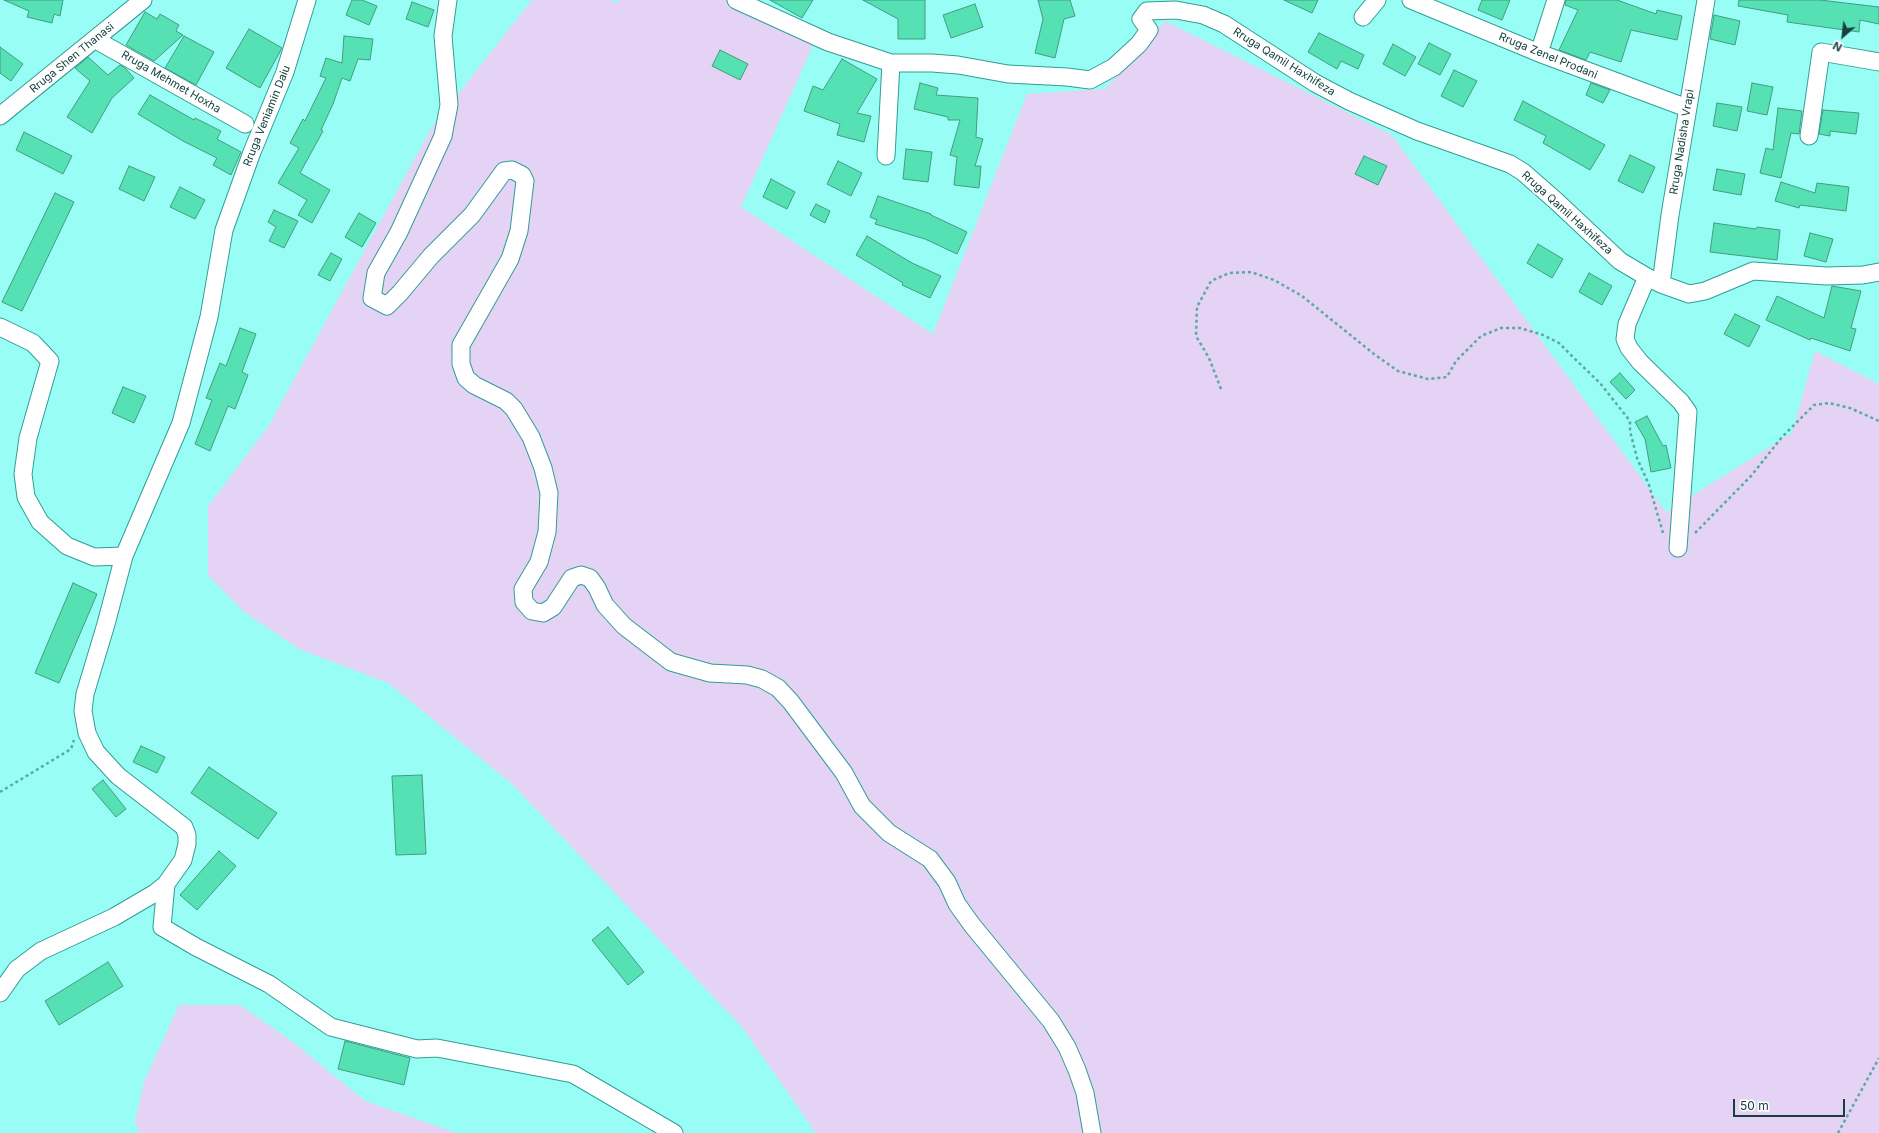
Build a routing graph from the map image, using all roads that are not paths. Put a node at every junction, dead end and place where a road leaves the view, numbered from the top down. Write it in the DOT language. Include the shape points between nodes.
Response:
graph roads {
  1 [pos="143,0"];
  2 [pos="306,0"];
  3 [pos="448,0"];
  4 [pos="736,0"];
  5 [pos="1377,0"];
  6 [pos="1411,0"];
  7 [pos="1556,0"];
  8 [pos="1706,0"];
  9 [pos="1363,17"];
  10 [pos="96,40"];
  11 [pos="1539,54"];
  12 [pos="1879,62"];
  13 [pos="891,64"];
  14 [pos="1687,108"];
  15 [pos="0,116"];
  16 [pos="245,124"];
  17 [pos="1809,136"];
  18 [pos="886,156"];
  19 [pos="1879,272"];
  20 [pos="1654,281"];
  21 [pos="0,327"];
  22 [pos="1678,548"];
  23 [pos="124,556"];
  24 [pos="166,884"];
  25 [pos="0,993"];
  26 [pos="674,1133"];
  27 [pos="1092,1133"];
  1 -- 10 [label="street, Rruga Shen Thanasi"];
  2 -- 23 [label="street, Rruga Veniamin Daiu" via="285,72 224,230 209,317 181,423"];
  3 -- 27 [label="street" via="443,36 449,105 443,136 399,232 376,273 372,298 387,306 430,256 472,215 504,171 512,170 522,175 525,180 518,231 510,259 461,345 461,364 466,378 474,386 506,401 514,410 530,437 543,468 548,493 547,532 539,562 524,589 524,602 532,611 543,613 553,607 572,578 581,575 590,578 605,605 624,626 671,662 710,672 747,675 762,679 778,688 844,773 862,806 889,833 930,859 972,925 1050,1021 1067,1047 1077,1070 1085,1093"];
  4 -- 13 [label="street, Rruga Qamil Haxhifeza" via="828,42"];
  5 -- 9 [label="street"];
  6 -- 11 [label="street, Rruga Zenel Prodani"];
  7 -- 11 [label="street"];
  8 -- 14 [label="street, Rruga Nadisha Vrapi"];
  10 -- 15 [label="street, Rruga Shen Thanasi"];
  10 -- 16 [label="street, Rruga Mehmet Hoxha"];
  11 -- 14 [label="street, Rruga Zenel Prodani"];
  12 -- 17 [label="street" via="1820,52"];
  13 -- 18 [label="street"];
  13 -- 20 [label="street, Rruga Qamil Haxhifeza" via="932,62 1008,74 1090,80 1114,66 1139,44 1149,30 1141,19 1147,12 1176,10 1203,15 1224,24 1315,83 1349,101 1417,131 1510,164 1539,186 1620,261"];
  14 -- 20 [label="street, Rruga Nadisha Vrapi"];
  19 -- 20 [label="street, Rruga Qamil Haxhifeza" via="1826,276 1753,270 1706,291 1689,294"];
  20 -- 22 [label="street, Rruga Nadisha Vrapi" via="1627,324 1625,339 1640,362 1688,412"];
  21 -- 23 [label="street" via="33,343 50,361 28,438 23,474 26,496 40,522 67,546 94,557"];
  23 -- 24 [label="street, Rruga Veniamin Daiu" via="85,694 83,711 87,733 96,752 118,776 184,827 187,844 183,860"];
  24 -- 25 [label="street" via="114,917 41,951 17,969"];
  24 -- 26 [label="street" via="162,927 269,984 331,1027 417,1049 437,1048 573,1074"];
}
